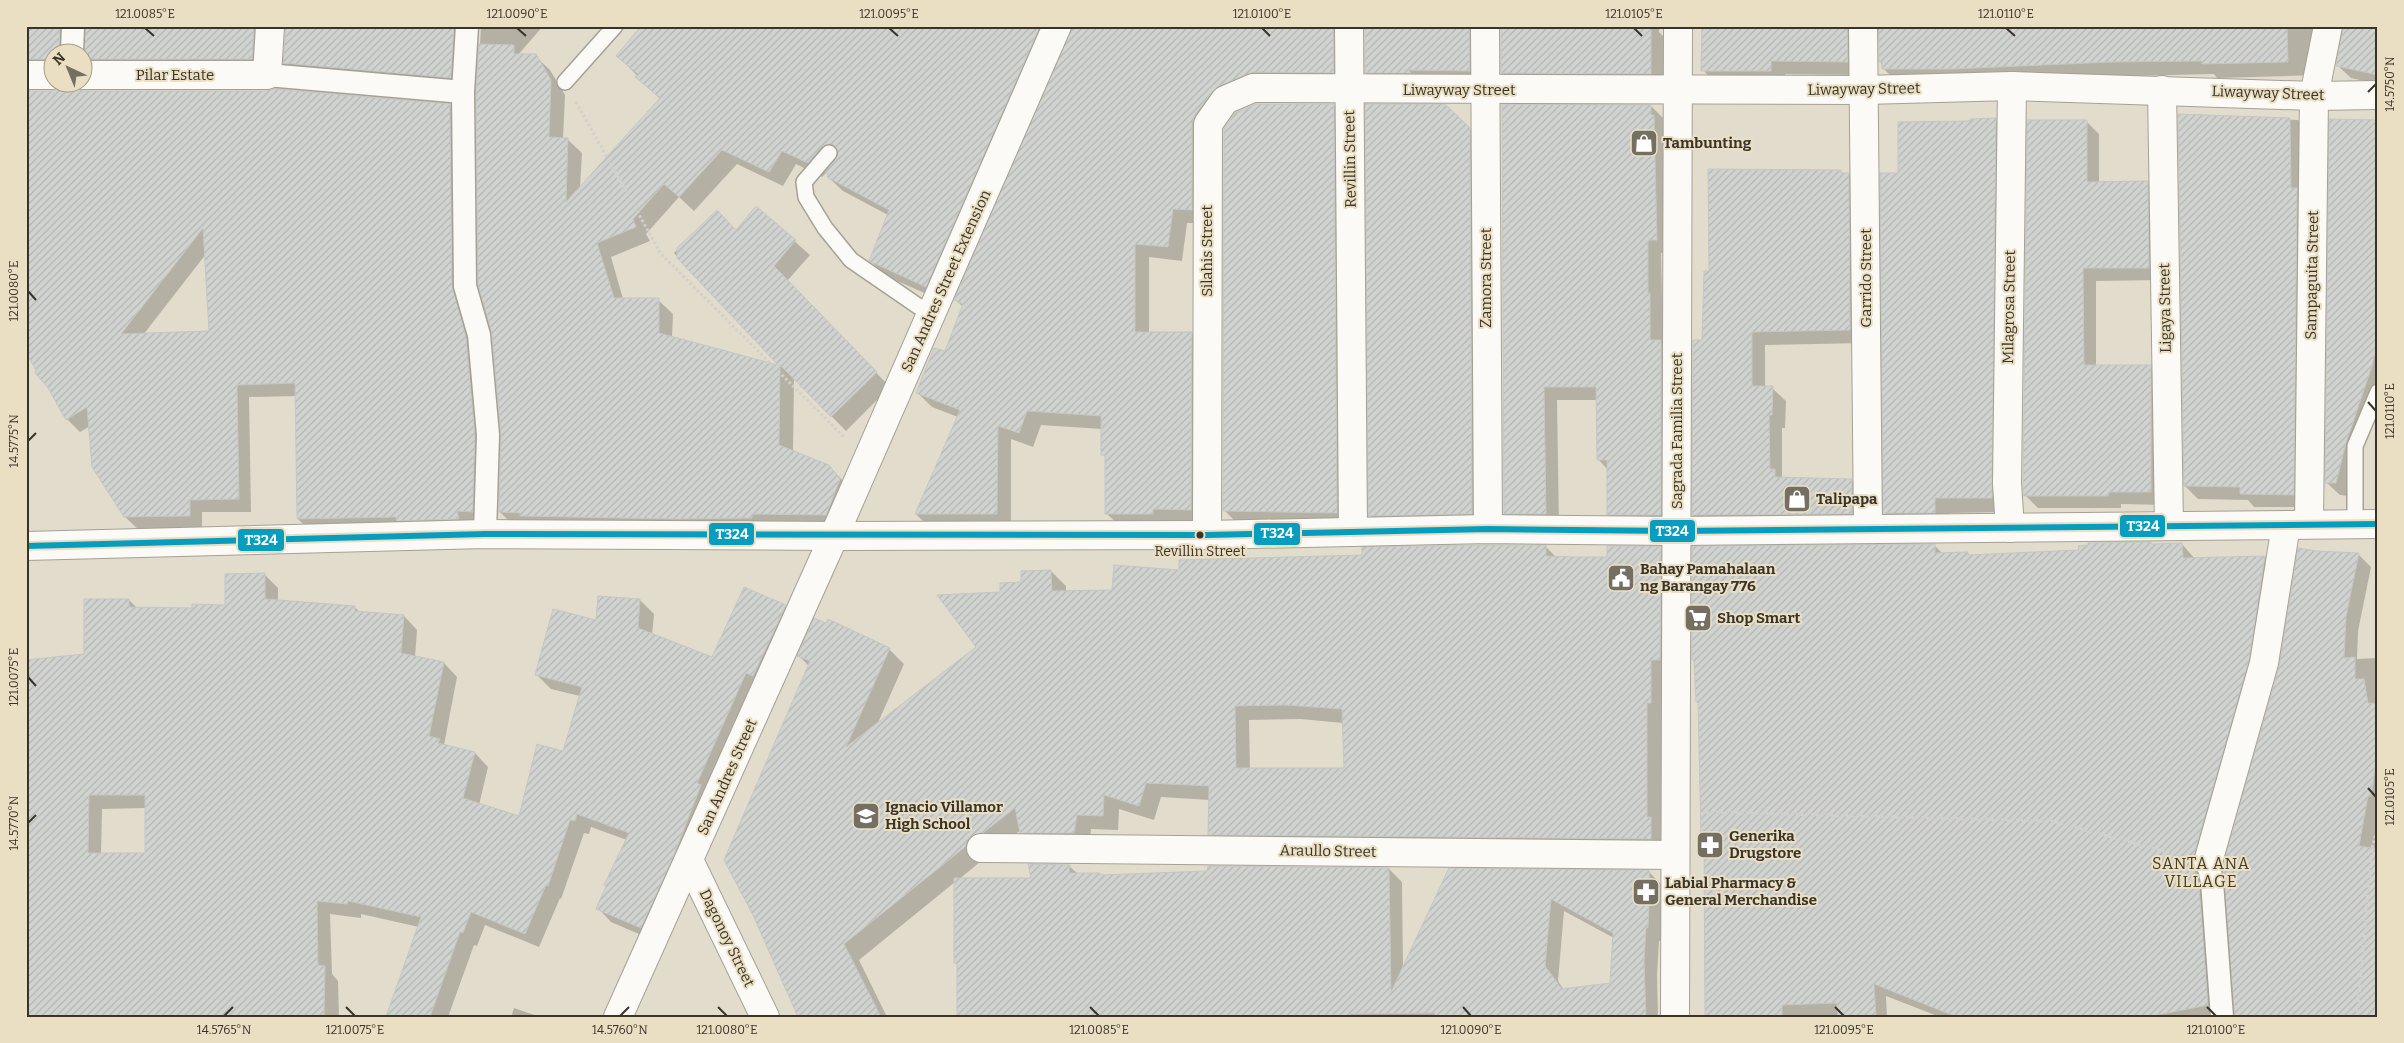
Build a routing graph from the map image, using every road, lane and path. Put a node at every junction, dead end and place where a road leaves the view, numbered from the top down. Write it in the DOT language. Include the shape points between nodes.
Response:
graph roads {
  1 [pos="73,26"];
  2 [pos="270,26"];
  3 [pos="467,26"];
  4 [pos="615,26"];
  5 [pos="1057,26"];
  6 [pos="1349,26"];
  7 [pos="1485,26"];
  8 [pos="1678,26"];
  9 [pos="1863,26"];
  10 [pos="2328,26"];
  11 [pos="72,42"];
  12 [pos="26,75"];
  13 [pos="42,75"];
  14 [pos="267,75"];
  15 [pos="92,76"];
  16 [pos="565,82"];
  17 [pos="2012,86"];
  18 [pos="1349,89"];
  19 [pos="1484,90"];
  20 [pos="1678,90"];
  21 [pos="1865,90"];
  22 [pos="2162,90"];
  23 [pos="464,92"];
  24 [pos="2378,95"];
  25 [pos="2314,96"];
  26 [pos="829,153"];
  27 [pos="931,315"];
  28 [pos="2378,392"];
  29 [pos="868,461"];
  30 [pos="2366,524"];
  31 [pos="2298,525"];
  32 [pos="2169,526"];
  33 [pos="2010,528"];
  34 [pos="1488,529"];
  35 [pos="1868,529"];
  36 [pos="1676,531"];
  37 [pos="1354,532"];
  38 [pos="485,534"];
  39 [pos="1206,535"];
  40 [pos="834,536"];
  41 [pos="26,546"];
  42 [pos="1676,812"];
  43 [pos="2378,827"];
  44 [pos="981,848"];
  45 [pos="1676,855"];
  46 [pos="689,860"];
  47 [pos="2208,862"];
  48 [pos="618,1017"];
  49 [pos="765,1017"];
  50 [pos="1675,1017"];
  51 [pos="2222,1017"];
  52 [pos="2357,1017"];
  1 -- 11 [label="street"];
  2 -- 14 [label="street"];
  3 -- 23 [label="street"];
  4 -- 16 [label="lane"];
  5 -- 27 [label="street, San Andres Street Extension"];
  6 -- 18 [label="street, Revillin Street"];
  7 -- 19 [label="street, Zamora Street"];
  8 -- 20 [label="street, Sagrada Familia Street"];
  9 -- 21 [label="street, Garrido Street"];
  10 -- 25 [label="street, Sampaguita Street"];
  12 -- 13 [label="street"];
  14 -- 15 [label="street, Pilar Estate"];
  14 -- 23 [label="street"];
  16 -- 29 [label="path" via="661,254"];
  17 -- 21 [label="street, Liwayway Street"];
  17 -- 22 [label="street, Liwayway Street"];
  17 -- 33 [label="street, Milagrosa Street" via="2007,484"];
  18 -- 19 [label="street, Liwayway Street"];
  18 -- 37 [label="street, Revillin Street"];
  18 -- 39 [label="street, Silahis Street" via="1253,88 1225,100 1208,124"];
  19 -- 20 [label="street, Liwayway Street"];
  19 -- 34 [label="street, Zamora Street"];
  20 -- 21 [label="street, Liwayway Street"];
  20 -- 36 [label="street, Sagrada Familia Street"];
  21 -- 35 [label="street, Garrido Street"];
  22 -- 25 [label="street, Liwayway Street"];
  22 -- 32 [label="street, Ligaya Street"];
  23 -- 38 [label="street" via="465,286 478,335 488,435"];
  24 -- 25 [label="street, Liwayway Street"];
  25 -- 31 [label="street, Sampaguita Street"];
  26 -- 27 [label="lane" via="804,182 806,197 820,220 851,260"];
  27 -- 29 [label="street, San Andres Street Extension"];
  28 -- 30 [label="lane" via="2355,446"];
  29 -- 40 [label="street, San Andres Street Extension"];
  30 -- 31 [label="street"];
  31 -- 32 [label="street"];
  31 -- 47 [label="street, Sampaguita Street" via="2264,664"];
  32 -- 33 [label="street"];
  33 -- 35 [label="street"];
  34 -- 36 [label="street"];
  34 -- 37 [label="street"];
  35 -- 36 [label="street"];
  36 -- 42 [label="street, Sagrada Familia Street"];
  37 -- 39 [label="street"];
  38 -- 40 [label="street"];
  38 -- 41 [label="street"];
  39 -- 40 [label="street"];
  40 -- 46 [label="street, San Andres Street"];
  42 -- 45 [label="street, Sagrada Familia Street"];
  42 -- 47 [label="path" via="2052,821"];
  43 -- 52 [label="path" via="2372,848"];
  44 -- 45 [label="street, Araullo Street"];
  45 -- 50 [label="street, Sagrada Familia Street"];
  46 -- 48 [label="street, San Andres Street"];
  46 -- 49 [label="street, Dagonoy Street"];
  47 -- 51 [label="street"];
}
